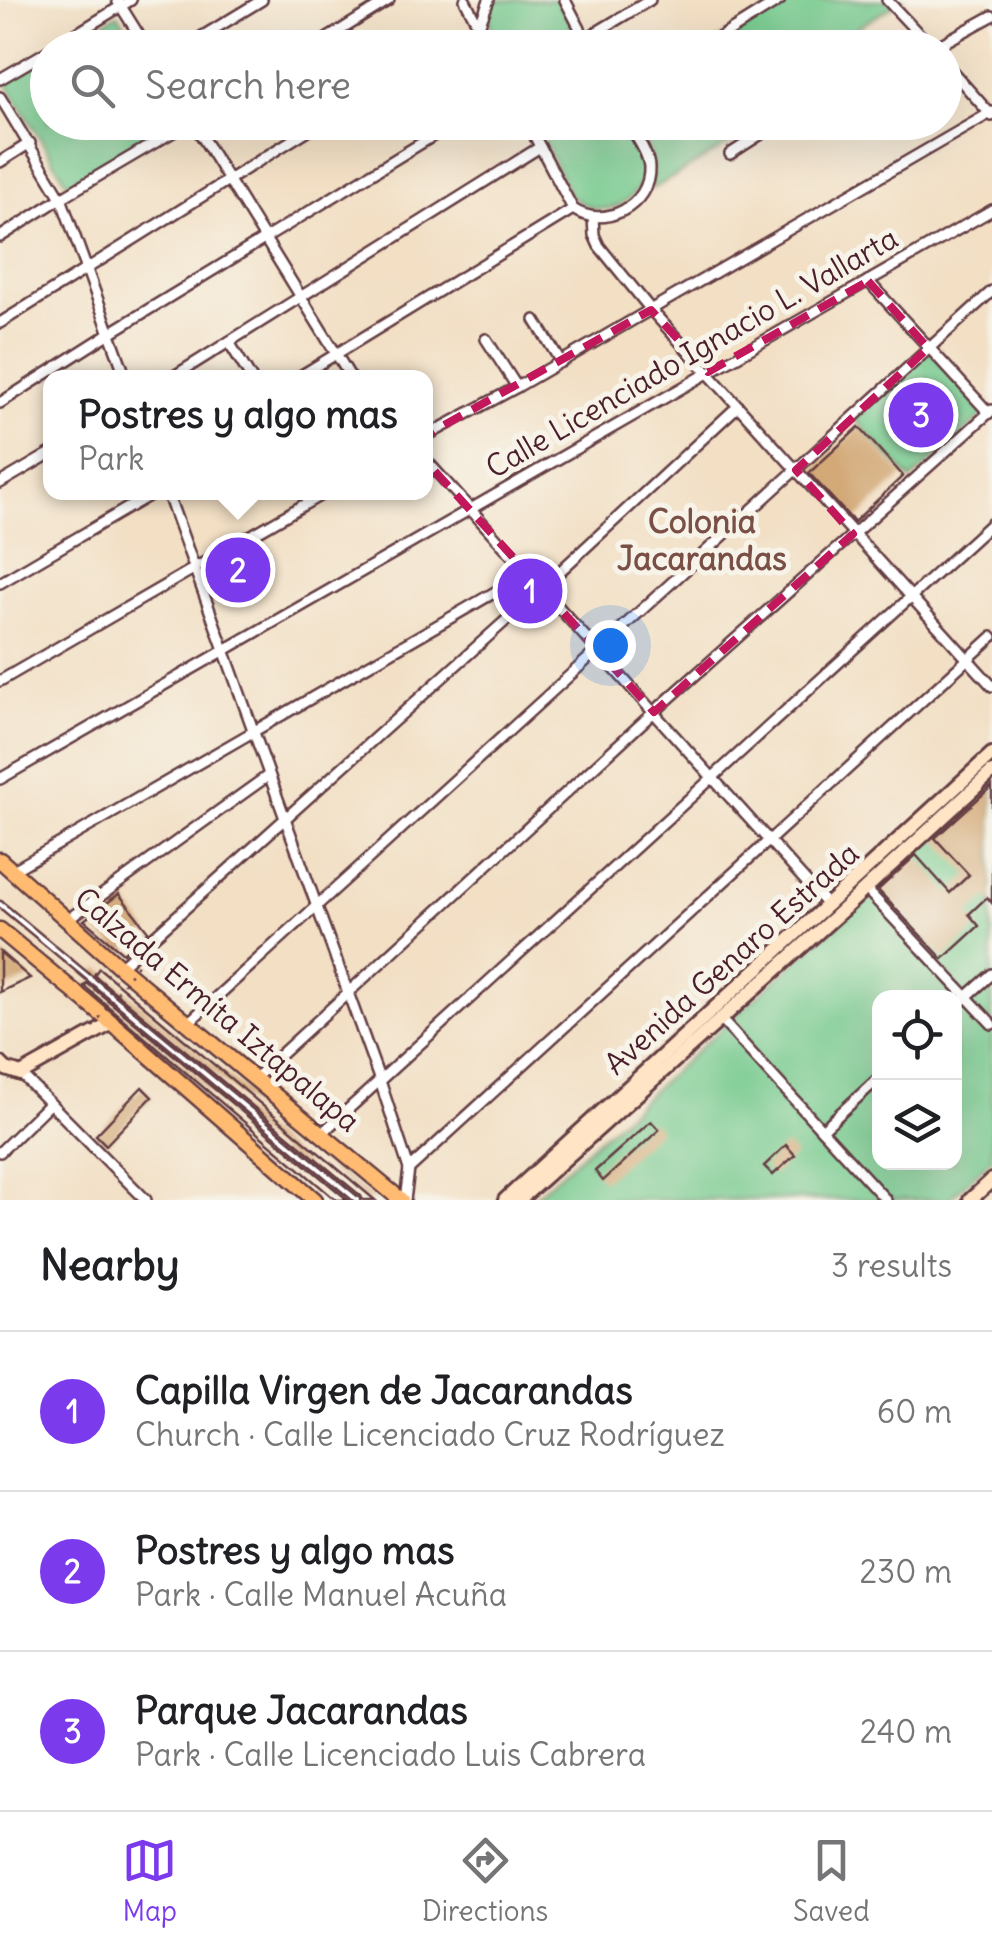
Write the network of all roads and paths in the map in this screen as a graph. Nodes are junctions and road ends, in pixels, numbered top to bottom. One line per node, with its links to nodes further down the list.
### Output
1 (262, 0): 14 (street)
2 (388, 0): 15 (street)
3 (465, 0): 11 (street)
4 (489, 0): 11 (street)
5 (565, 0): 18 (street)
6 (650, 0): 19 (street)
7 (780, 0): 20 (street)
8 (123, 2): 12 (street); 13 (street)
9 (890, 3): 21 (street)
10 (992, 16): 22 (street)
11 (479, 26): 16 (street); 17 (street)
12 (80, 30)
13 (138, 30)
14 (213, 30)
15 (340, 30)
16 (473, 30)
17 (481, 30)
18 (580, 30)
19 (606, 30)
20 (731, 30)
21 (915, 30)
22 (962, 32)
23 (30, 61): 24 (street)
24 (0, 79)
25 (962, 82): 27 (street)
26 (0, 97): 37 (street)
27 (991, 114): 28 (street)
28 (962, 131)
29 (160, 140): 42 (street)
30 (203, 140): 41 (street)
31 (292, 140): 41 (street)
32 (426, 140): 47 (street)
33 (536, 140): 38 (street)
34 (637, 140): 45 (street)
35 (752, 140): 39 (street)
36 (946, 140): 52 (street)
37 (30, 143): 40 (street); 42 (street)
38 (540, 147): 43 (street); 51 (street)
39 (730, 154)
40 (0, 162)
41 (228, 179): 47 (street); 48 (street)
42 (61, 198): 46 (street); 48 (street)
43 (573, 209): 45 (street); 59 (street)
44 (992, 210): 49 (street, Calle Licenciado Ignacio L. Vallarta)
45 (593, 218): 52 (street)
46 (0, 238)
47 (265, 238): 51 (street); 55 (street)
48 (87, 268): 54 (street); 55 (street)
49 (868, 281): 58 (street); 67 (street, Calle Licenciado Ignacio L. Vallarta)
50 (992, 291): 58 (street)
51 (300, 295): 57 (street); 59 (street)
52 (652, 310): 60 (street); 67 (street)
53 (535, 320): 60 (street)
54 (0, 322)
55 (110, 333): 61 (street); 62 (street)
56 (486, 339): 69 (street)
57 (229, 342): 63 (street); 64 (street)
58 (928, 348): 72 (street); 76 (street)
59 (336, 354): 65 (street); 66 (street)
60 (561, 362): 69 (street)
61 (52, 370)
62 (123, 370)
63 (184, 370)
64 (247, 370)
65 (310, 370)
66 (347, 370)
67 (708, 372): 71 (street); 81 (street, Calle Licenciado Ignacio L. Vallarta)
68 (43, 376): 70 (street)
69 (517, 387): 73 (street)
70 (0, 403)
71 (738, 406): 76 (street); 87 (street)
72 (990, 411): 83 (street)
73 (433, 432)
74 (43, 456): 77 (street)
75 (433, 468): 81 (street)
76 (796, 470): 83 (street); 90 (street)
77 (0, 483)
78 (141, 500): 86 (street)
79 (170, 500): 84 (street)
80 (312, 500): 84 (street)
81 (470, 509): 85 (street); 91 (street, Calle Licenciado Ignacio L. Vallarta)
82 (992, 523): 88 (street)
83 (853, 534): 88 (street); 95 (street)
84 (194, 569): 91 (street); 93 (street)
85 (528, 573): 87 (street); 96 (street)
86 (0, 583)
87 (542, 588): 90 (street); 102 (street)
88 (911, 597): 92 (street); 100 (street)
89 (992, 637): 92 (street)
90 (598, 650): 95 (street); 107 (street)
91 (224, 651): 96 (street); 101 (street, Calle Licenciado Ignacio L. Vallarta)
92 (968, 659): 94 (street); 103 (street)
93 (0, 681)
94 (992, 686)
95 (654, 712): 100 (street); 114 (street)
96 (253, 732): 99 (street); 104 (street)
97 (992, 754): 108 (street, Avenida Genaro Estrada)
98 (992, 772): 105 (street, Avenida Genaro Estrada)
99 (268, 776): 102 (street); 109 (street)
100 (712, 776): 103 (street); 126 (street)
101 (0, 779)
102 (285, 820): 107 (street); 112 (street)
103 (769, 839): 108 (street); 131 (street)
104 (6, 866): 109 (main road, Calzada Ermita Iztapalapa)
105 (866, 888): 108 (street, Avenida Genaro Estrada); 115 (street)
106 (0, 904): 135 (lane)
107 (315, 906): 114 (street); 117 (street)
108 (832, 910): 137 (street, Avenida Genaro Estrada); 138 (street, Avenida Genaro Estrada)
109 (67, 920): 112 (main road, Calzada Ermita Iztapalapa)
110 (0, 930): 118 (main road)
111 (138, 963): 121 (path, bridge)
112 (120, 967): 117 (main road, Calzada Ermita Iztapalapa)
113 (992, 974): 115 (street)
114 (346, 992): 124 (street); 126 (street)
115 (967, 997): 116 (street); 119 (street)
116 (962, 1001)
117 (189, 1022): 124 (main road, Calzada Ermita Iztapalapa)
118 (112, 1023): 123 (street); 134 (main road)
119 (992, 1024)
120 (726, 1025): 128 (street)
121 (93, 1028)
122 (0, 1063): 123 (street)
123 (21, 1074): 127 (street)
124 (254, 1078): 129 (main road, Calzada Ermita Iztapalapa)
125 (878, 1080): 128 (street)
126 (380, 1081): 129 (street); 131 (street)
127 (50, 1103): 130 (street); 133 (street)
128 (822, 1130): 139 (street)
129 (321, 1134): 136 (main road, Calzada Ermita Iztapalapa)
130 (0, 1152)
131 (409, 1169): 136 (street)
132 (992, 1180): 140 (street)
133 (146, 1200)
134 (314, 1200)
135 (357, 1200)
136 (403, 1200)
137 (505, 1200)
138 (519, 1200)
139 (886, 1200)
140 (970, 1200)

